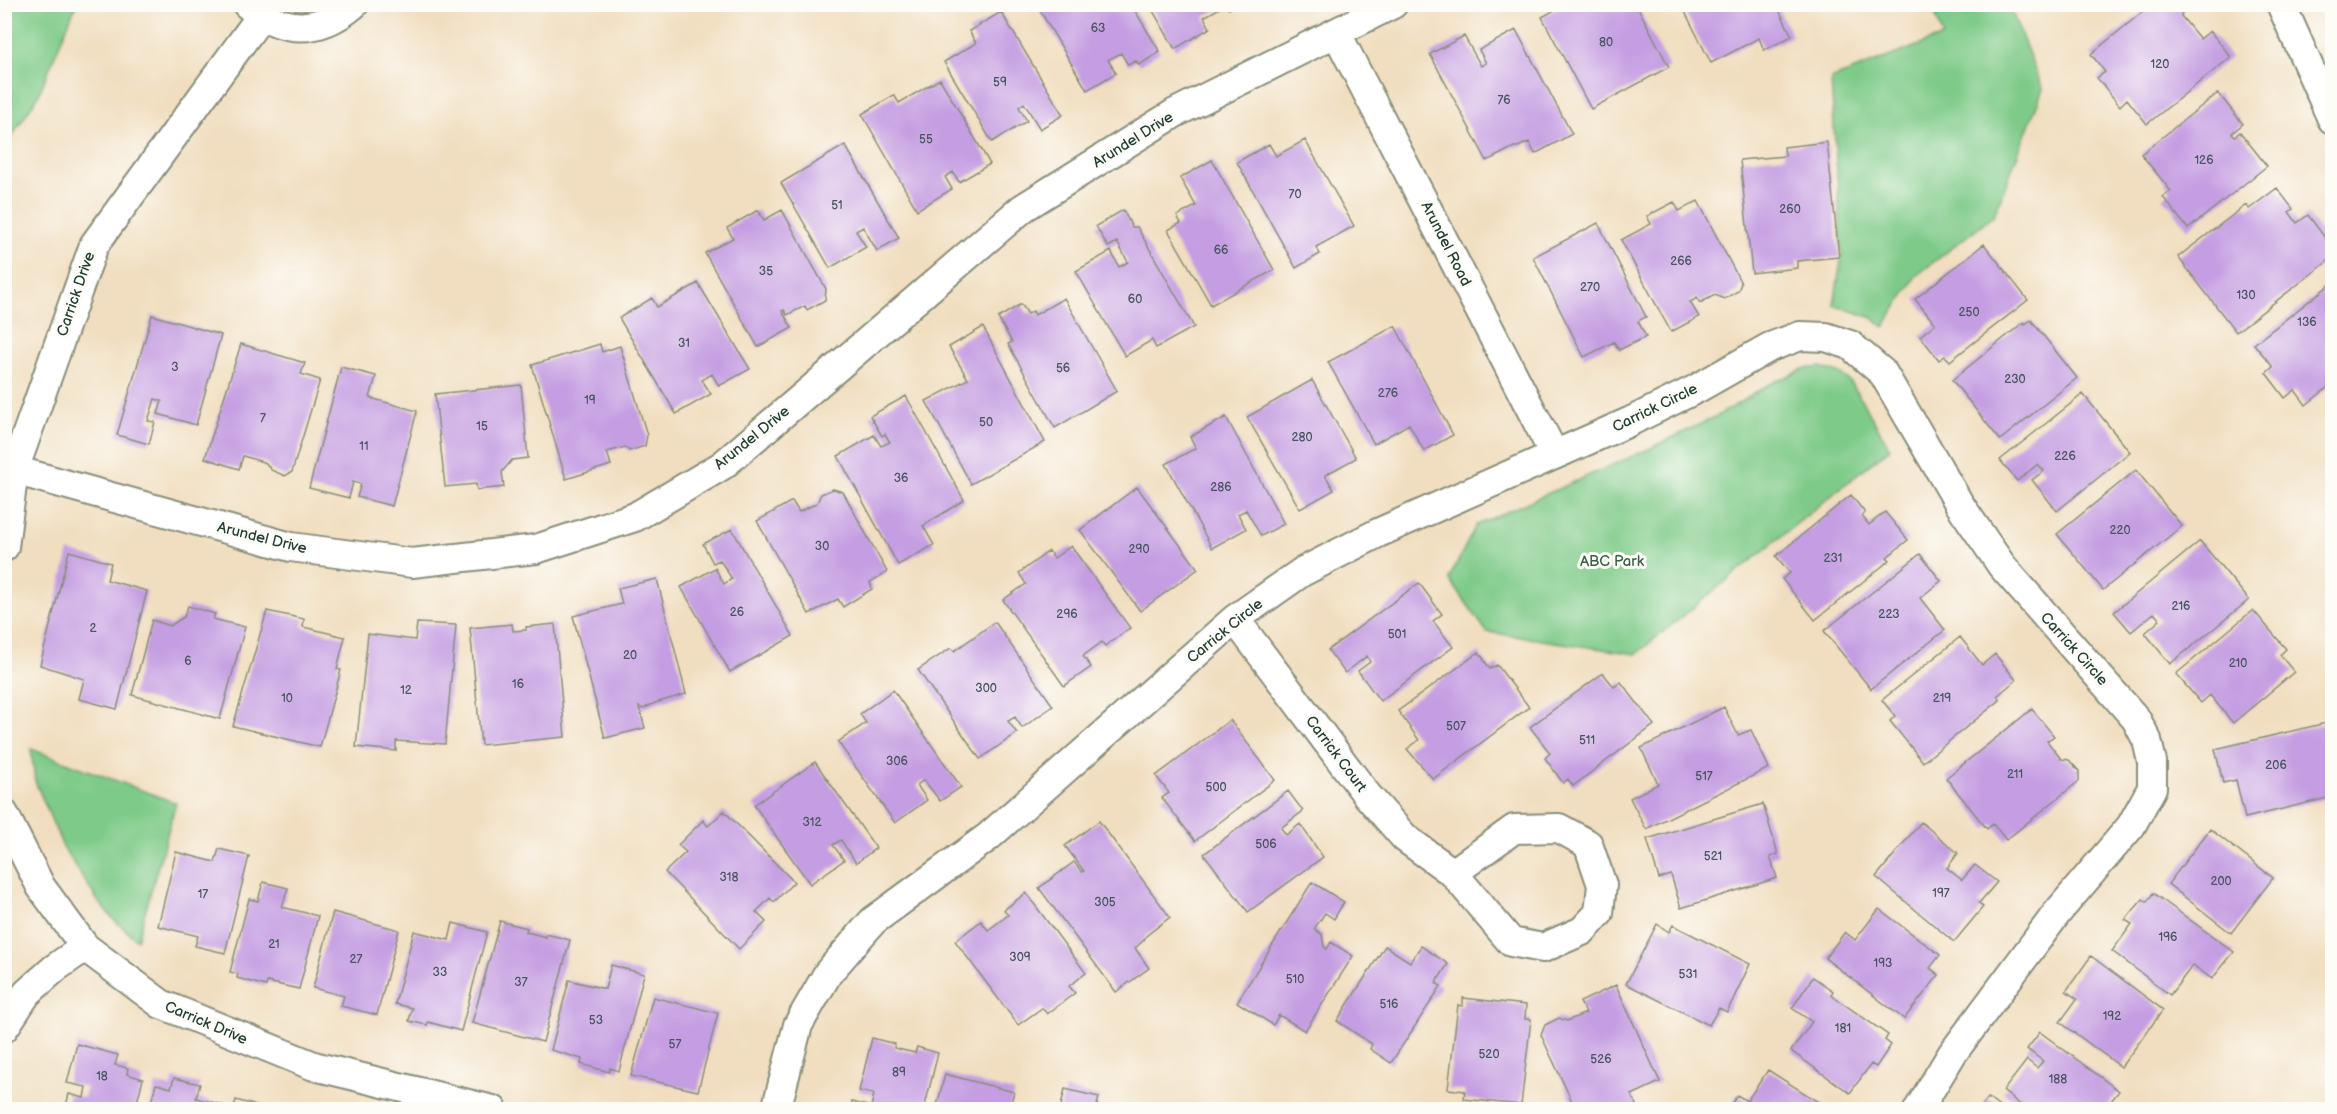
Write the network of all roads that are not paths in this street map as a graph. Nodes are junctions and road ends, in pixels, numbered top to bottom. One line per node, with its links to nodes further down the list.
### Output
1 (354, 4): 4 (street)
2 (1393, 4): 5 (street, Arundel Drive)
3 (2281, 4): 6 (street)
4 (254, 10): 8 (street, Carrick Drive)
5 (1337, 34): 7 (street, Arundel Road); 8 (street, Arundel Drive)
6 (2332, 119)
7 (1554, 454): 10 (street, Carrick Circle); 17 (street, Carrick Circle)
8 (14, 470): 9 (street, Carrick Drive)
9 (4, 547)
10 (1235, 619): 12 (street, Carrick Court); 16 (street, Carrick Circle)
11 (4, 814): 13 (street, Carrick Drive)
12 (1453, 873): 12 (street, Carrick Court)
13 (85, 947): 14 (street); 15 (street, Carrick Drive)
14 (4, 1028)
15 (493, 1110)
16 (776, 1110)
17 (1918, 1110)

